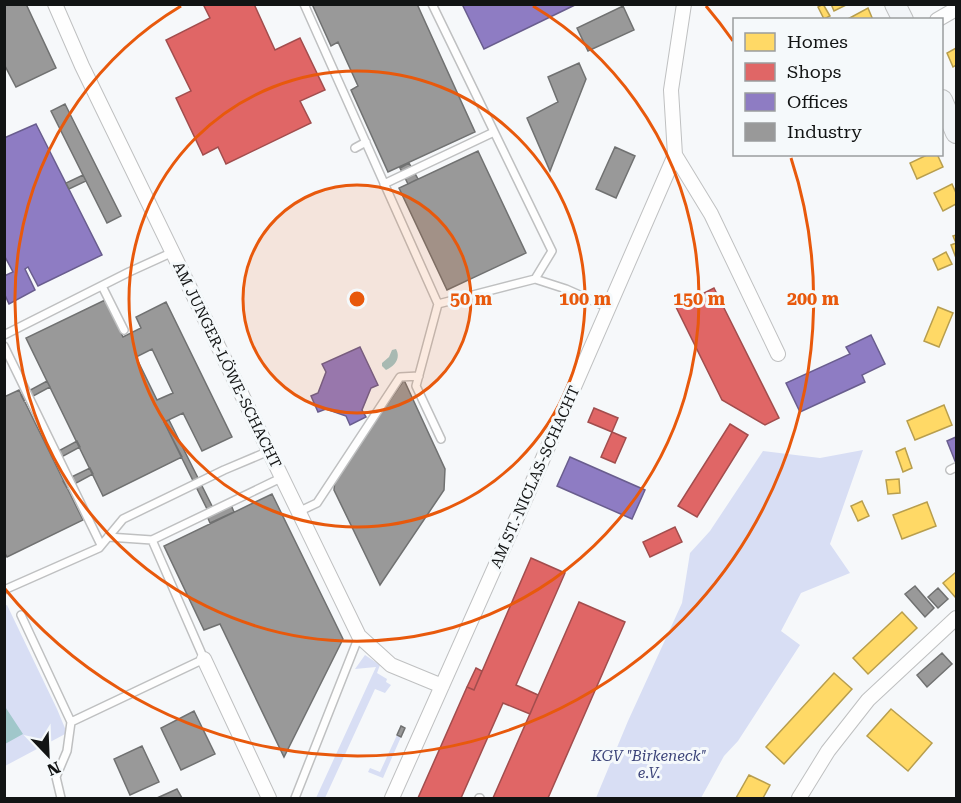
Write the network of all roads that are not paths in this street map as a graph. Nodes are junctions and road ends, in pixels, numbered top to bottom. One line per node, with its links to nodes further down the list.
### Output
1 (55, 4): 16 (street, AM JUNGER-LÖWE-SCHACHT)
2 (304, 4): 12 (lane)
3 (432, 4): 10 (lane)
4 (684, 4): 14 (street, AM ST.-NICLAS-SCHACHT)
5 (895, 4): 7 (street)
6 (957, 9): 8 (street)
7 (902, 18)
8 (941, 18)
9 (943, 102): 11 (street)
10 (495, 132): 15 (lane); 17 (lane)
11 (957, 133)
12 (366, 142): 13 (lane); 15 (lane)
13 (355, 148)
14 (675, 155): 20 (street, AM ST.-NICLAS-SCHACHT); 24 (street, AM ST.-NICLAS-SCHACHT)
15 (384, 184): 19 (lane)
16 (173, 252): 18 (lane); 27 (street, AM JUNGER-LÖWE-SCHACHT)
17 (535, 279): 19 (lane); 20 (lane)
18 (102, 286): 21 (lane); 22 (lane)
19 (438, 304): 25 (lane)
20 (609, 308): 38 (street, AM ST.-NICLAS-SCHACHT)
21 (124, 330)
22 (4, 335)
23 (4, 346): 32 (lane)
24 (778, 354)
25 (419, 376): 26 (lane); 29 (lane)
26 (441, 439)
27 (269, 451): 28 (street, AM JUNGER-LÖWE-SCHACHT); 30 (lane)
28 (281, 478): 29 (street, AM JUNGER-LÖWE-SCHACHT); 31 (lane)
29 (298, 512): 36 (street, AM JUNGER-LÖWE-SCHACHT)
30 (108, 537): 31 (lane); 32 (lane)
31 (152, 540): 37 (lane)
32 (101, 545): 33 (lane)
33 (4, 590)
34 (21, 615): 39 (lane)
35 (957, 618): 44 (street)
36 (359, 636): 38 (street, AM JUNGER-LÖWE-SCHACHT); 42 (lane)
37 (204, 659): 39 (lane); 41 (street)
38 (442, 686): 43 (street, AM ST.-NICLAS-SCHACHT)
39 (71, 722): 40 (lane)
40 (61, 798)
41 (269, 798)
42 (295, 798)
43 (392, 798)
44 (799, 798)

